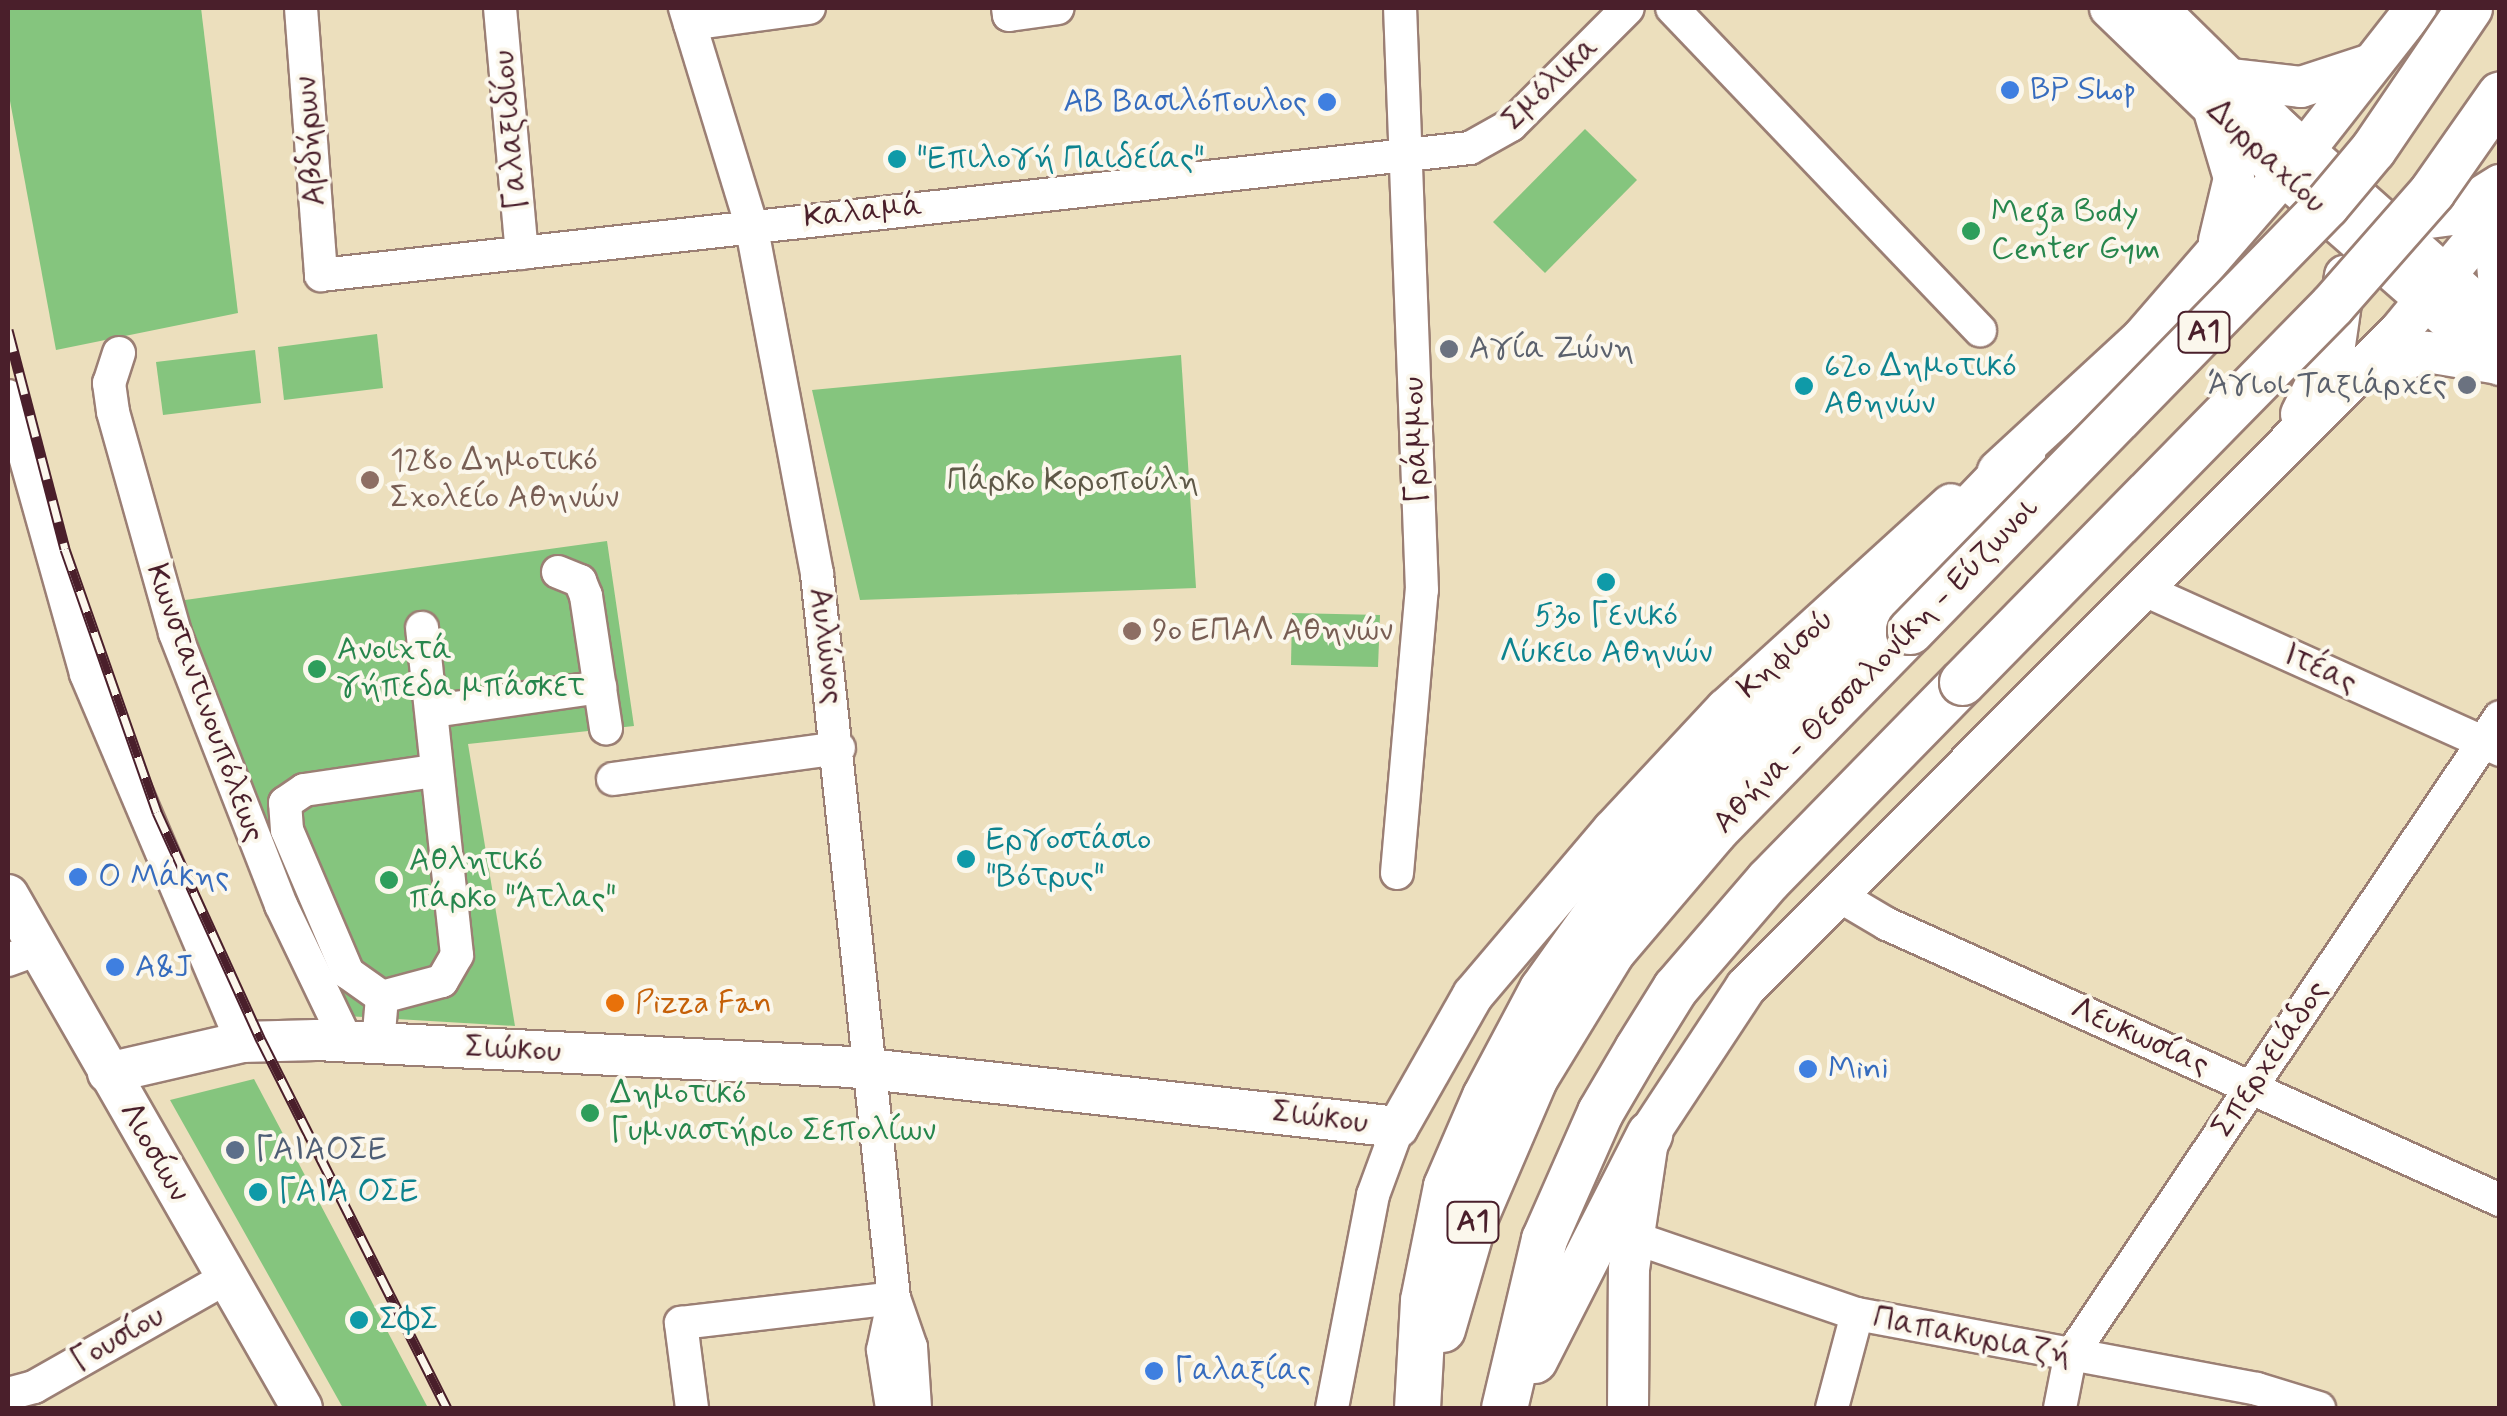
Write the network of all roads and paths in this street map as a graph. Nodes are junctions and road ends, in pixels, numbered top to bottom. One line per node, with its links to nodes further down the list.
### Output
1 (301, 8): 25 (street, Αβδήρων)
2 (500, 8): 24 (street, Γαλαξιδίου)
3 (809, 8): 13 (street)
4 (1008, 8): 5 (street)
5 (1058, 8)
6 (1400, 8): 17 (street, Γράμμου)
7 (1628, 8): 17 (street, Σμόλικα)
8 (1672, 8): 30 (street)
9 (2110, 8): 15 (main road, Δυρραχίου)
10 (2157, 8): 15 (main road, Δυρραχίου)
11 (2469, 8): 71 (highway, Αθήνα - Θεσσαλονίκη - Εύζωνοι / Α1, bridge)
12 (2415, 10): 14 (main road, Κηφισού); 21 (main road)
13 (688, 16): 20 (street, Αυλώνος)
14 (2371, 64): 15 (main road); 18 (main road, Κηφισού)
15 (2220, 92): 18 (main road, Δυρραχίου); 23 (main road)
16 (2500, 94): 72 (highway, Α1, bridge)
17 (1406, 153): 20 (street, Καλαμά); 47 (street, Γράμμου)
18 (2293, 163): 21 (main road); 22 (main road); 23 (main road, Κηφισού)
19 (2497, 204): 21 (main road); 26 (main road); 27 (main road)
20 (751, 224): 24 (street, Καλαμά); 44 (street, Αυλώνος)
21 (2390, 224): 22 (main road); 26 (main road)
22 (2342, 229): 26 (main road, Δυρραχίου); 28 (main road); 35 (main road)
23 (2218, 247): 28 (main road, Κηφισού)
24 (522, 253): 25 (street, Καλαμά)
25 (322, 276)
26 (2436, 292): 29 (main road); 32 (main road); 33 (main road)
27 (2500, 298)
28 (2164, 312): 36 (main road, Κηφισού)
29 (2500, 324)
30 (1980, 330)
31 (119, 353): 53 (street, Κωνσταντινουπόλεως)
32 (2499, 364): 33 (main road)
33 (2357, 376): 35 (main road)
34 (8, 396): 52 (street)
35 (2286, 444): 38 (main road)
36 (2022, 454): 57 (main road, Κηφισού); 71 (highway)
37 (558, 572): 40 (street)
38 (2140, 588): 43 (street, Ιτέας); 48 (main road)
39 (422, 628): 41 (street)
40 (600, 687): 41 (street); 42 (street)
41 (434, 711): 45 (street)
42 (606, 728)
43 (2494, 737): 56 (street, Σπερχειάδος)
44 (839, 748): 46 (street); 54 (street, Αυλώνος)
45 (434, 771): 51 (street); 51 (street)
46 (613, 779)
47 (1397, 872)
48 (1838, 894): 56 (street, Λευκωσίας); 58 (main road)
49 (8, 895): 50 (main road, Λιοσίων)
50 (22, 955): 55 (main road, Λιοσίων)
51 (382, 998): 53 (street)
52 (242, 1042): 53 (main road, Σιώκου); 55 (main road, Σιώκου)
53 (363, 1043): 54 (main road, Σιώκου)
54 (874, 1069): 57 (main road, Σιώκου); 62 (street, Αυλώνος)
55 (108, 1073): 61 (main road, Λιοσίων)
56 (2251, 1087): 59 (street, Λευκωσίας); 64 (street, Σπερχειάδος)
57 (1398, 1127): 70 (street, Κηφισού)
58 (1649, 1134): 60 (main road); 73 (highway)
59 (2500, 1200)
60 (1632, 1238): 63 (street, Παπακυριαζή); 74 (main road)
61 (226, 1278): 65 (street, Γουσίου); 66 (main road, Λιοσίων)
62 (894, 1298): 67 (street); 68 (street, Αυλώνος); 69 (street, Αυλώνος)
63 (1857, 1314): 64 (street, Παπακυριαζή); 75 (street)
64 (2070, 1358): 76 (street, Σπερχειάδος); 77 (street, Παπακυριαζή)
65 (8, 1394)
66 (302, 1408)
67 (692, 1408)
68 (892, 1408)
69 (914, 1408)
70 (1332, 1408)
71 (1419, 1408)
72 (1504, 1408)
73 (1516, 1408)
74 (1628, 1408)
75 (1832, 1408)
76 (2060, 1408)
77 (2318, 1408)

